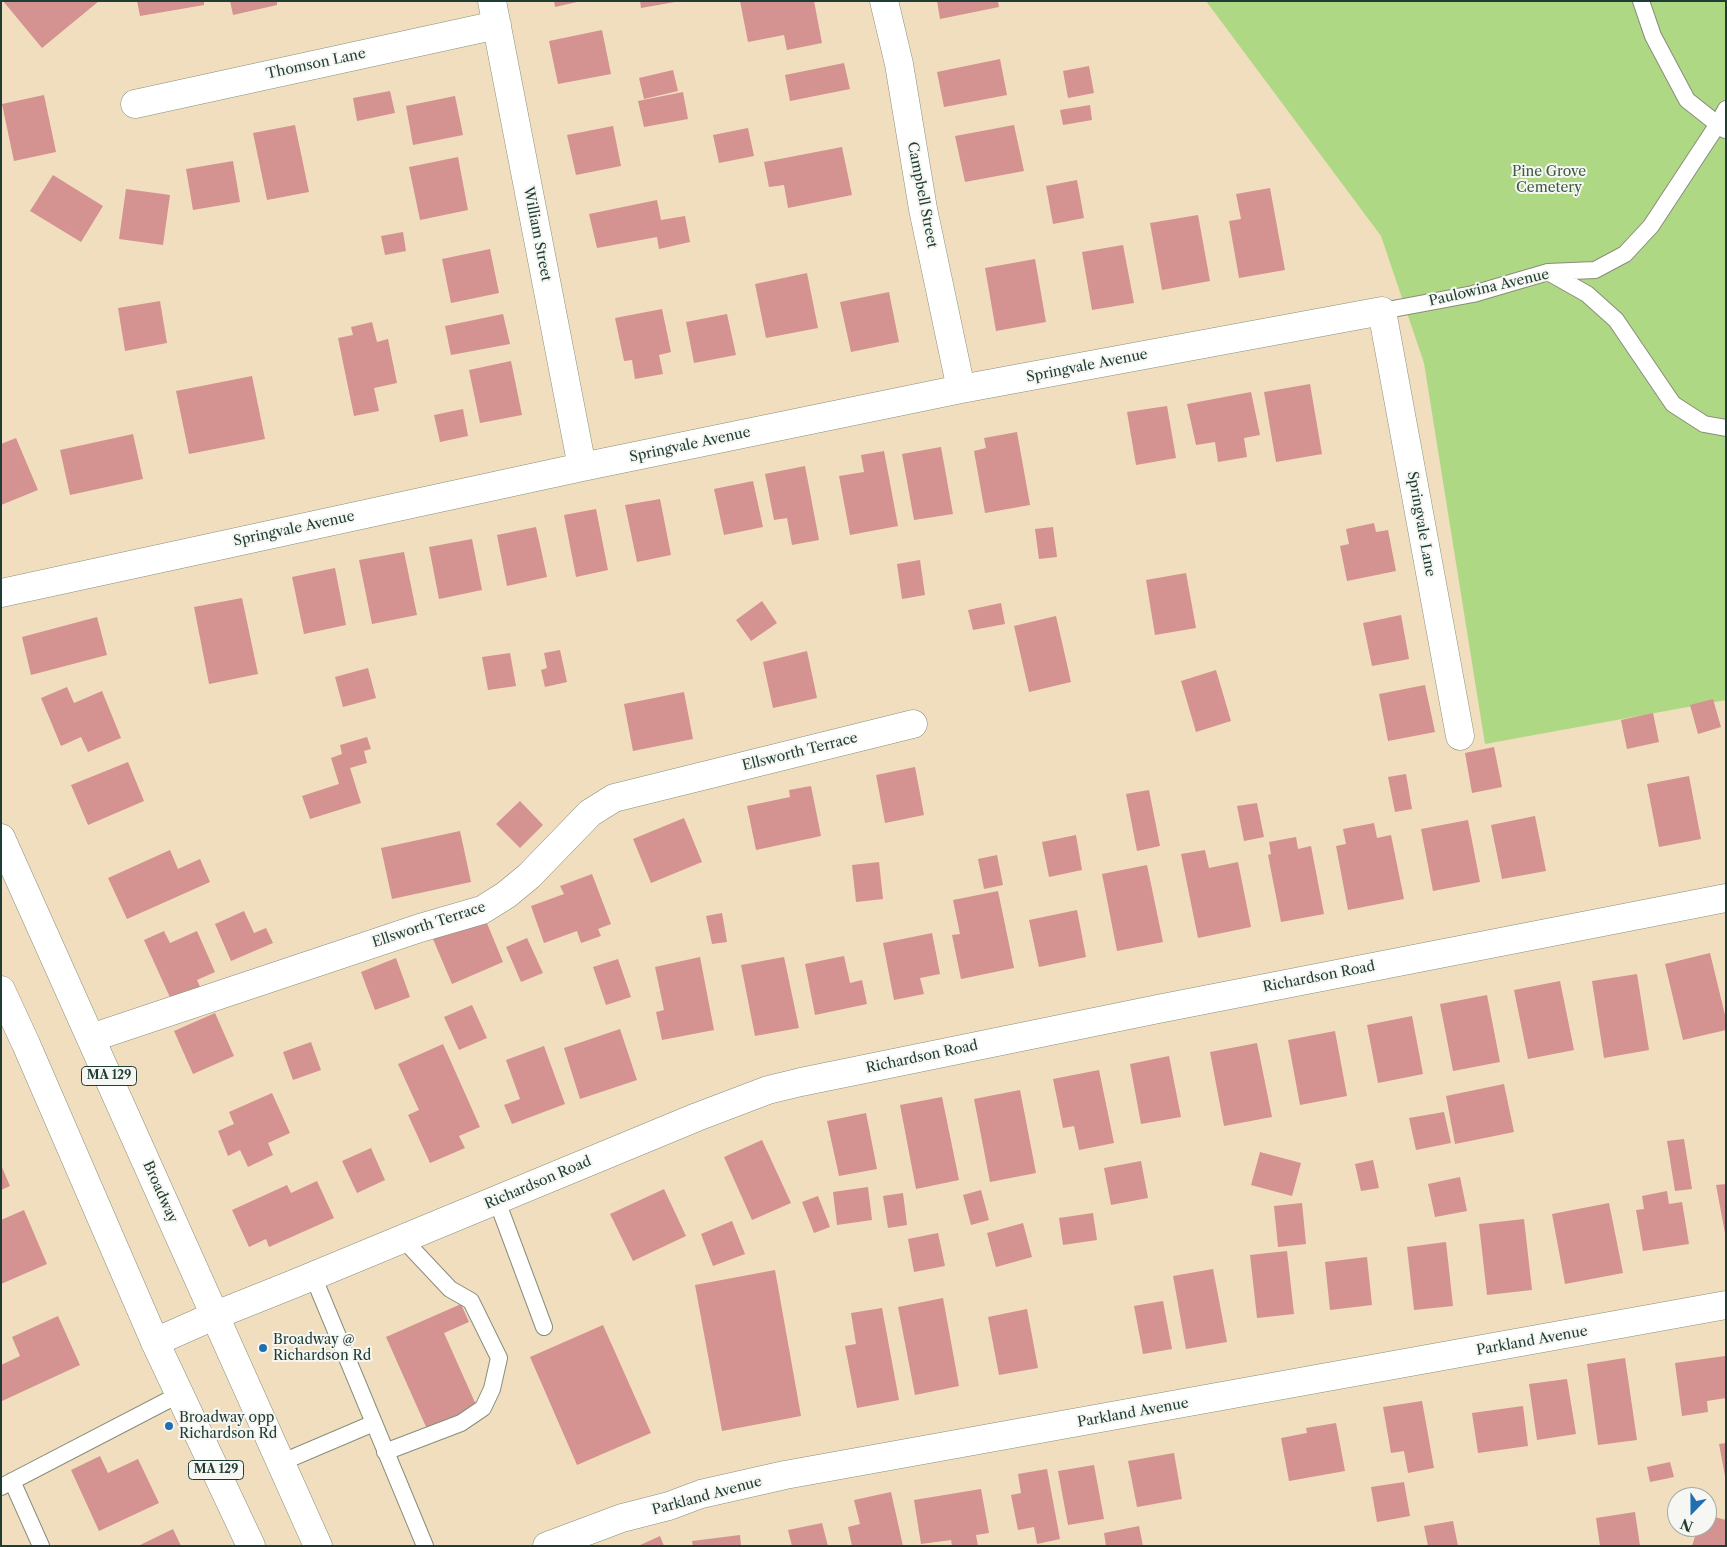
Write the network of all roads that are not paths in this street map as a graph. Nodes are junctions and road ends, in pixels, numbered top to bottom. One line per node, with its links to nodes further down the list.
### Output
1 (884, 1): 9 (street, Campbell Street)
2 (1641, 1): 6 (lane)
3 (494, 13): 4 (street, Thomson Lane); 11 (street, William Street)
4 (135, 104)
5 (1726, 109): 6 (lane, Paulowina Avenue)
6 (1722, 127): 7 (lane, Paulowina Avenue)
7 (1548, 272): 8 (lane, Paulowina Avenue); 10 (lane)
8 (1382, 311): 9 (street, Springvale Avenue); 14 (street, Springvale Lane)
9 (961, 389): 11 (street, Springvale Avenue)
10 (1726, 428)
11 (582, 467): 12 (street, Springvale Avenue)
12 (1, 593)
13 (913, 724): 18 (street, Ellsworth Terrace)
14 (1460, 736)
15 (1, 838): 18 (street, Broadway / MA 129)
16 (1726, 898): 19 (street, Richardson Road)
17 (1, 990): 25 (street, MA 129)
18 (91, 1038): 23 (street, Broadway / MA 129)
19 (497, 1201): 20 (street, Richardson Road); 24 (lane)
20 (403, 1239): 21 (street, Richardson Road); 28 (lane)
21 (313, 1276): 23 (street, Richardson Road); 27 (lane)
22 (1726, 1305): 35 (street, Parkland Avenue)
23 (216, 1315): 25 (street, Richardson Road); 29 (street, Broadway / MA 129)
24 (544, 1327)
25 (155, 1342): 26 (street, MA 129)
26 (180, 1394): 30 (lane); 32 (street, MA 129)
27 (374, 1423): 28 (lane); 29 (lane)
28 (386, 1452): 34 (lane)
29 (280, 1463): 33 (street, Broadway / MA 129)
30 (7, 1484): 31 (lane)
31 (41, 1546)
32 (251, 1546)
33 (318, 1546)
34 (425, 1546)
35 (547, 1546)

